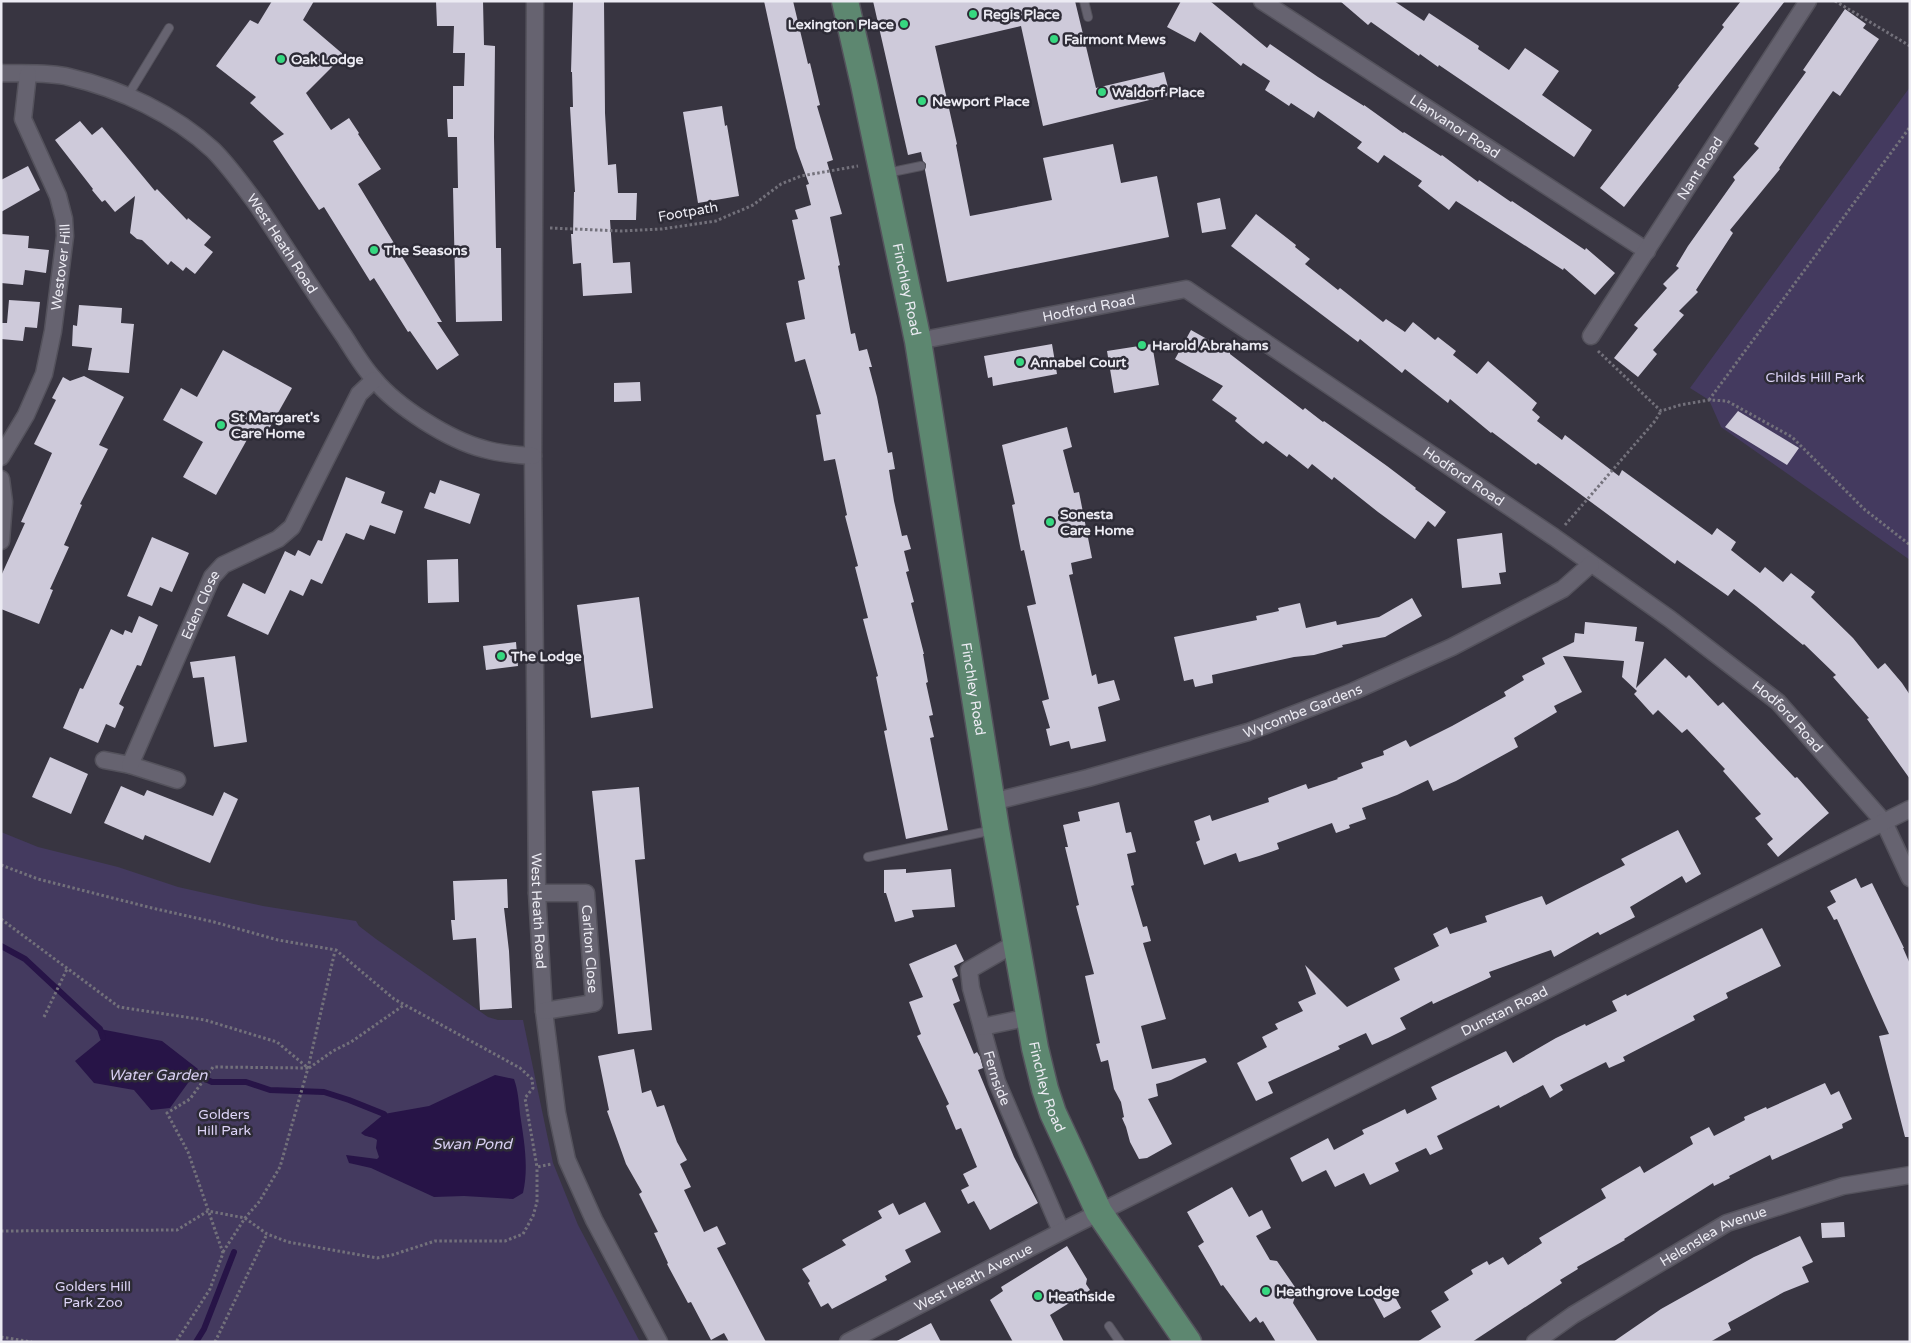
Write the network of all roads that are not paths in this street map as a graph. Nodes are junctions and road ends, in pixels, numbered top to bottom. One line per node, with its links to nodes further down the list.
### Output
1 (535, 1): 17 (street, West Heath Road)
2 (845, 1): 12 (main road, Finchley Road)
3 (1084, 1): 6 (lane)
4 (1262, 1): 13 (street, Llanvanor Road)
5 (1808, 1): 13 (street, Nant Road)
6 (1088, 17)
7 (169, 28): 10 (lane)
8 (1, 73): 9 (street, West Heath Road)
9 (28, 74): 10 (street, West Heath Road); 18 (street, Westover Hill)
10 (127, 97): 16 (street, West Heath Road)
11 (921, 166): 12 (lane)
12 (873, 170): 15 (main road, Finchley Road)
13 (1647, 251): 14 (street, Nant Road)
14 (1591, 336)
15 (918, 341): 21 (street, Hodford Road); 25 (main road, Finchley Road)
16 (374, 380): 17 (street, West Heath Road); 23 (street, Eden Close)
17 (533, 456): 31 (street, West Heath Road)
18 (1, 457)
19 (1, 479): 20 (street)
20 (1, 541)
21 (1591, 564): 25 (street, Wycombe Gardens); 27 (street, Hodford Road)
22 (104, 760): 23 (street)
23 (130, 764): 24 (street)
24 (177, 780)
25 (992, 802): 28 (main road, Finchley Road)
26 (1910, 809): 27 (street, Dunstan Road)
27 (1884, 822): 30 (street, Hodford Road); 37 (street, Dunstan Road)
28 (996, 829): 29 (lane); 32 (main road, Finchley Road)
29 (868, 857)
30 (1910, 878)
31 (537, 893): 33 (street, West Heath Road); 33 (street, Carlton Close)
32 (1016, 944): 34 (main road, Finchley Road); 35 (street, Fernside)
33 (544, 1011): 41 (street, West Heath Road)
34 (1030, 1017): 35 (street); 37 (main road, Finchley Road)
35 (982, 1027): 38 (street, Fernside)
36 (1910, 1175): 44 (street, Helenslea Avenue)
37 (1099, 1212): 38 (street, West Heath Avenue); 40 (main road, Finchley Road)
38 (1062, 1231): 42 (street, West Heath Avenue)
39 (1110, 1326): 43 (lane)
40 (1183, 1338)
41 (659, 1342)
42 (848, 1342)
43 (1120, 1342)
44 (1535, 1342)

